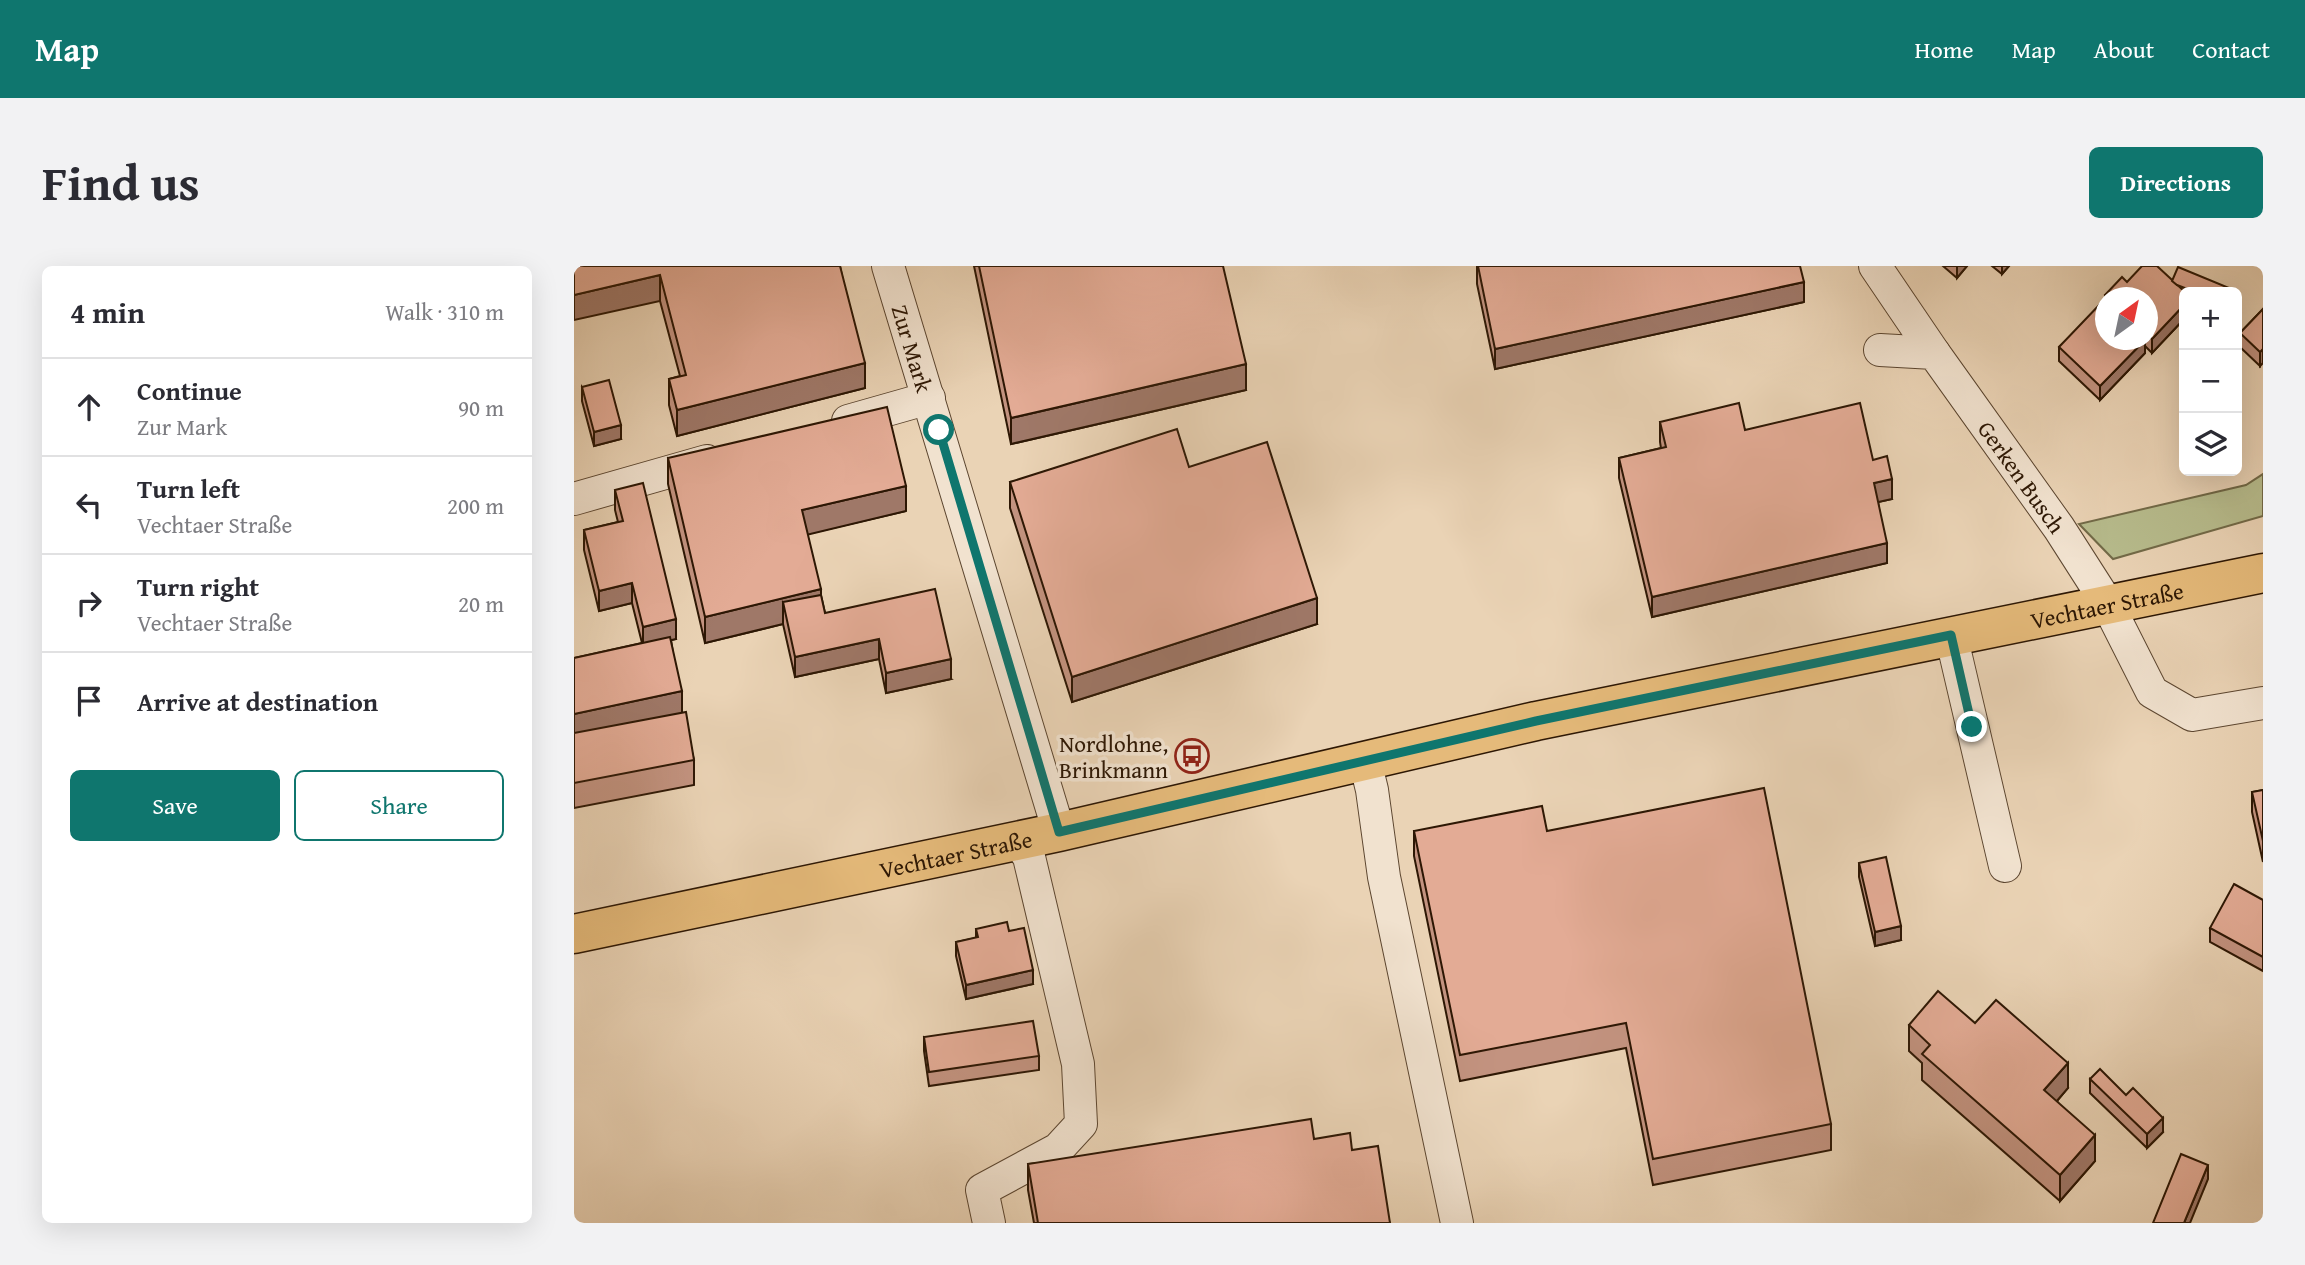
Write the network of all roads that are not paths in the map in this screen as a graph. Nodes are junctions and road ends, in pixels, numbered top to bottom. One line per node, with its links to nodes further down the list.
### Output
1 (888, 266): 5 (street, Zur Mark)
2 (1875, 266): 4 (street, Gerken Busch)
3 (1880, 350): 4 (street)
4 (1934, 353): 10 (street, Gerken Busch)
5 (929, 398): 6 (street); 14 (street, Zur Mark)
6 (824, 428)
7 (732, 454): 8 (street)
8 (574, 499)
9 (2263, 573): 10 (main road, Vechtaer Straße)
10 (2108, 603): 11 (main road, Vechtaer Straße); 12 (street, Gerken Busch)
11 (1951, 635): 13 (main road, Vechtaer Straße); 16 (street)
12 (2263, 703)
13 (1365, 761): 14 (main road, Vechtaer Straße); 19 (street)
14 (1059, 832): 15 (main road, Vechtaer Straße)
15 (1018, 841): 17 (main road, Vechtaer Straße); 18 (street)
16 (2005, 866)
17 (574, 934)
18 (989, 1223)
19 (1457, 1223)

